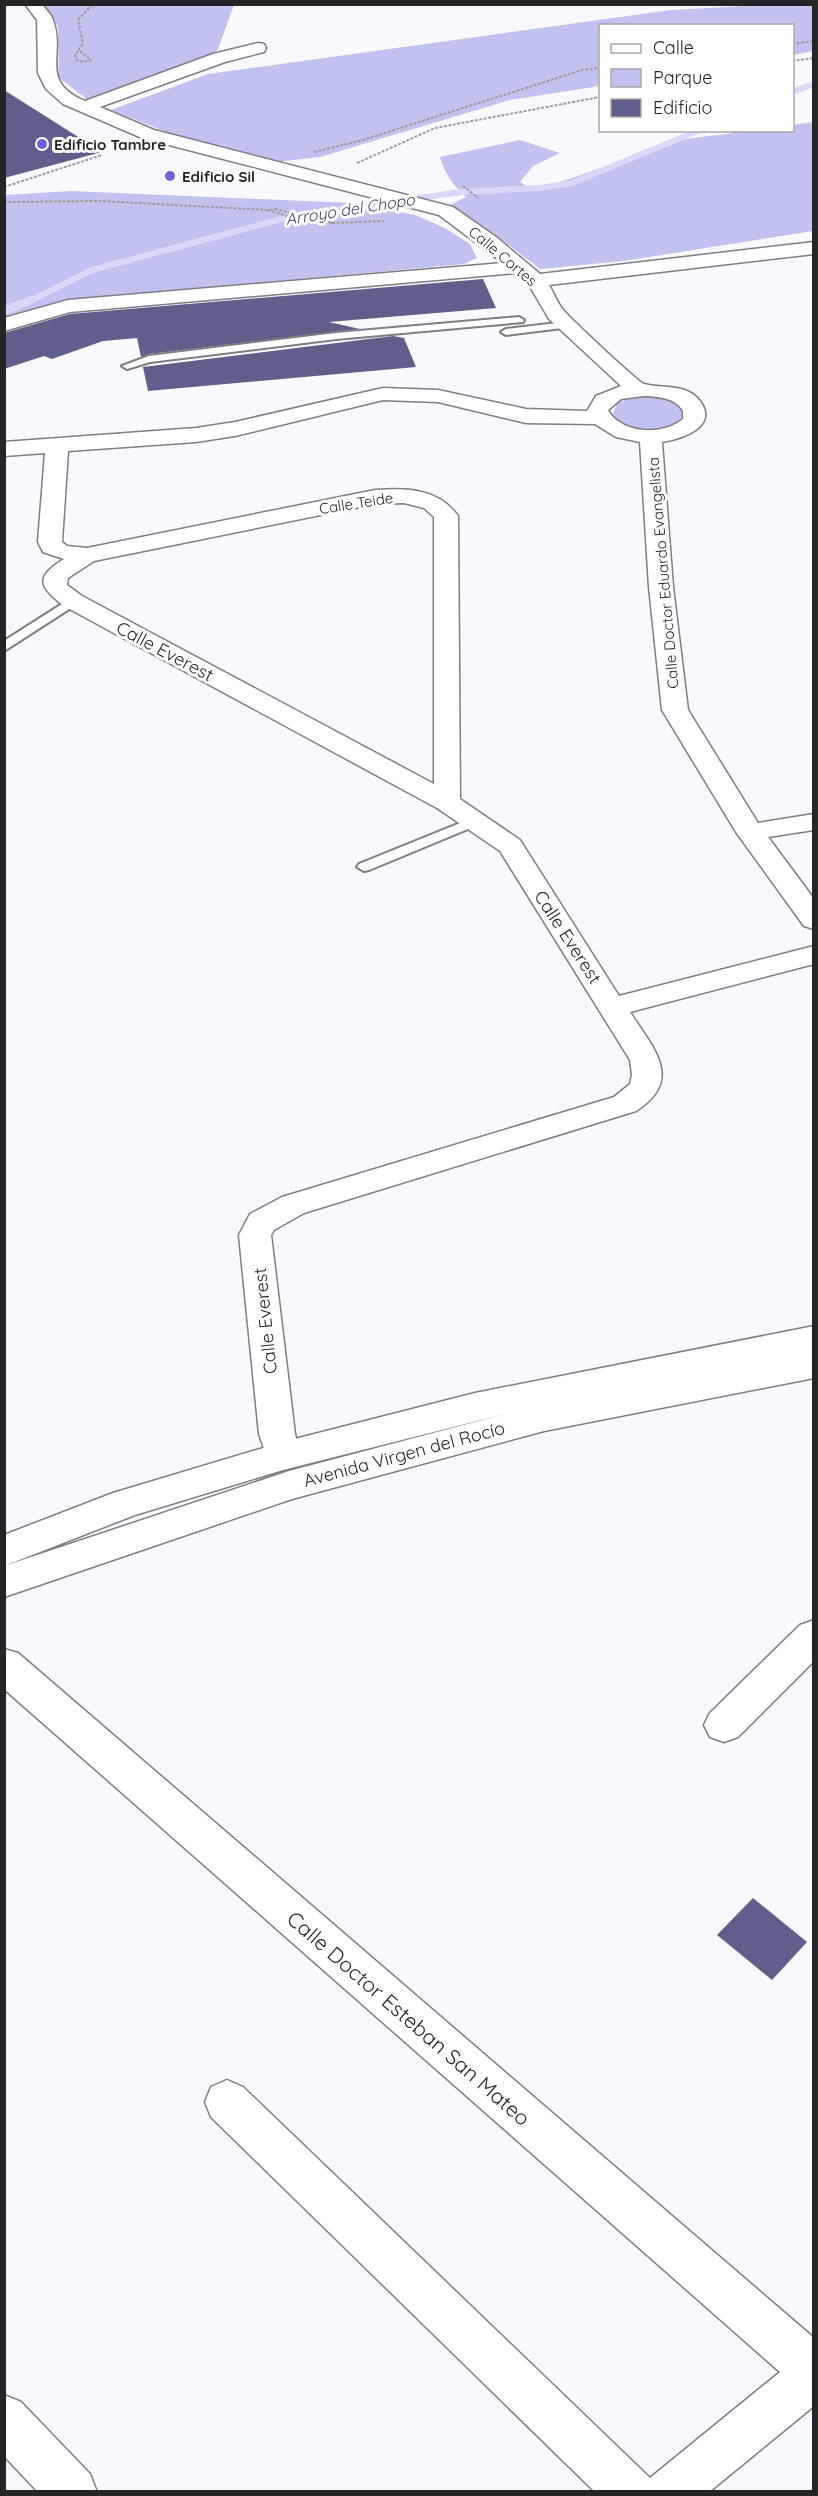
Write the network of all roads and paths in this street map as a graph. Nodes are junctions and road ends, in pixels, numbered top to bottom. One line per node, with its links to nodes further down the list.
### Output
1 (33, 4): 10 (street, Calle Cortes)
2 (93, 4): 5 (path)
3 (813, 41): 4 (path)
4 (794, 44)
5 (80, 51): 5 (path)
6 (813, 58): 7 (path)
7 (794, 61)
8 (599, 68): 11 (path)
9 (599, 97): 13 (path)
10 (89, 109): 10 (street); 13 (street, Calle Cortes)
11 (309, 153)
12 (102, 155): 15 (path)
13 (322, 178): 22 (street, Calle Cortes)
14 (463, 186): 16 (path)
15 (4, 187)
16 (478, 198)
17 (4, 202): 18 (path)
18 (268, 210): 20 (path); 20 (path)
19 (387, 220): 20 (path)
20 (332, 223)
21 (813, 248): 22 (street)
22 (528, 274): 25 (street); 26 (street, Calle Cortes)
23 (519, 320): 24 (lane)
24 (477, 324): 26 (lane); 27 (lane)
25 (4, 325)
26 (566, 325): 28 (street, Calle Cortes)
27 (127, 366)
28 (637, 390): 29 (street); 30 (street)
29 (599, 418): 30 (street); 31 (street)
30 (651, 436): 39 (street, Calle Doctor Eduardo Evangelista)
31 (57, 444): 32 (street); 33 (street)
32 (4, 448)
33 (87, 555): 34 (street, Calle Everest); 36 (street, Calle Teide)
34 (73, 601): 35 (lane); 36 (street, Calle Everest)
35 (4, 647)
36 (447, 802): 37 (street, Calle Everest)
37 (475, 821): 40 (lane); 43 (street, Calle Everest)
38 (813, 822): 39 (street)
39 (750, 832): 41 (street, Calle Doctor Eduardo Evangelista)
40 (364, 867)
41 (813, 920)
42 (813, 955): 43 (street)
43 (614, 1007): 46 (street, Calle Everest)
44 (813, 1339): 46 (street, Avenida Virgen del Rocío)
45 (813, 1365): 48 (street, Avenida Virgen del Rocío)
46 (283, 1456): 47 (street, Avenida Virgen del Rocío)
47 (4, 1551)
48 (4, 1582)
49 (813, 1636): 51 (street)
50 (4, 1665): 53 (street, Calle Doctor Esteban San Mateo)
51 (724, 1725)
52 (227, 2102): 56 (street)
53 (813, 2373): 57 (street)
54 (4, 2419): 55 (street)
55 (72, 2492)
56 (631, 2492)
57 (669, 2492)

